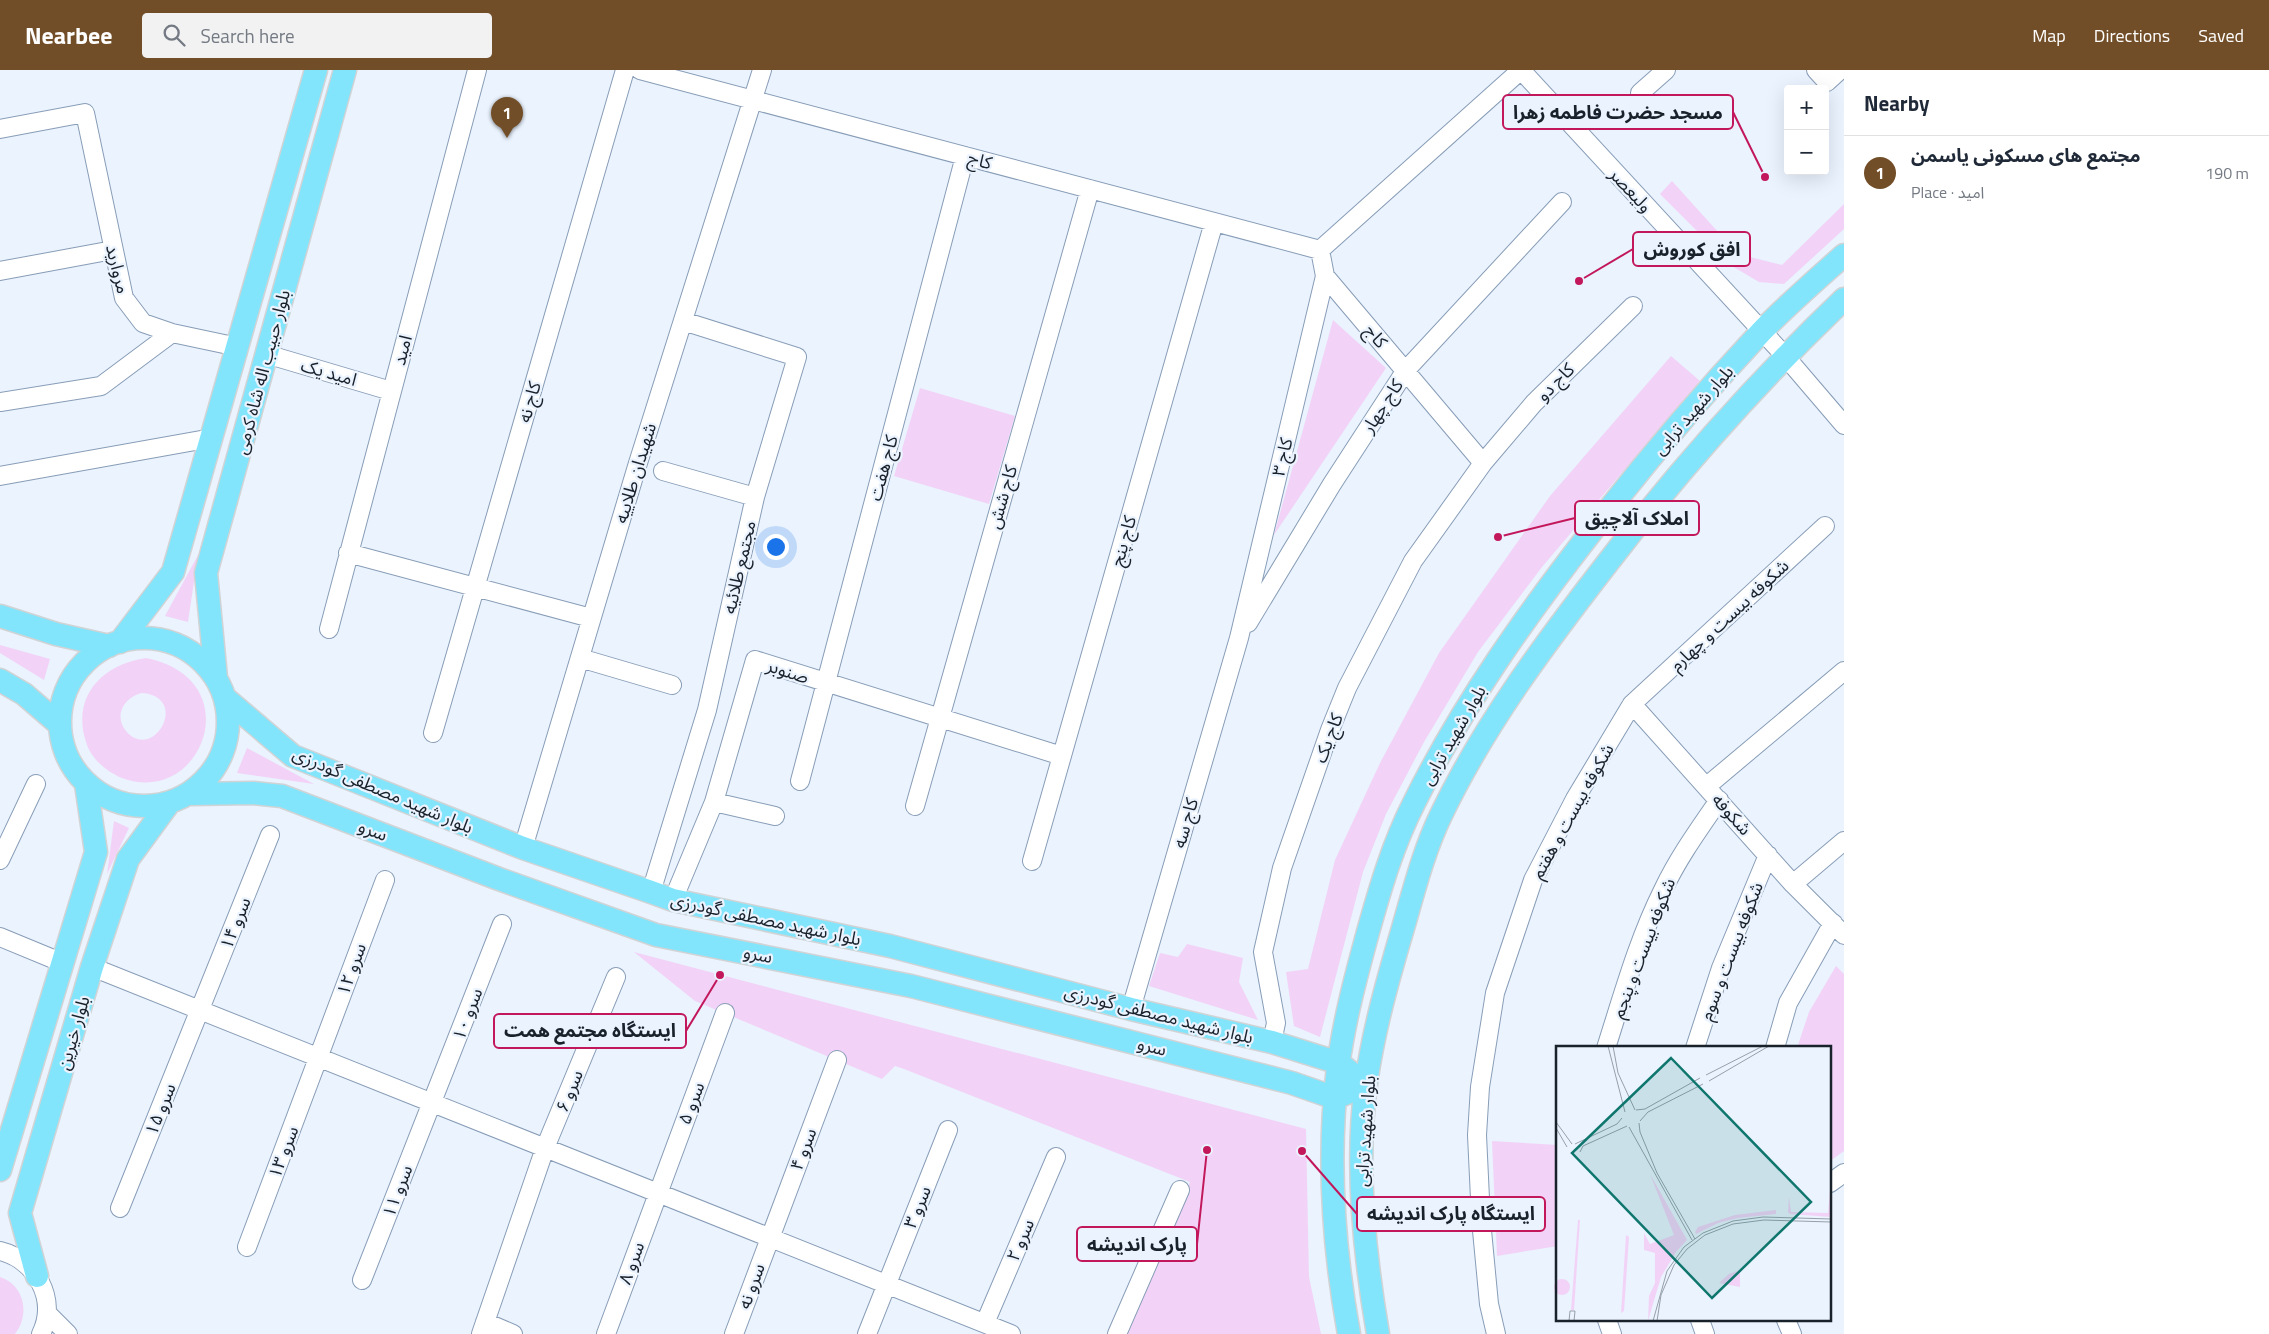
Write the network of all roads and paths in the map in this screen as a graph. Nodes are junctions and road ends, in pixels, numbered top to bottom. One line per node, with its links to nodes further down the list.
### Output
1 (316, 70): 28 (main road, بلوار حبیب اله شاه کرمی)
2 (345, 70): 29 (main road, بلوار حبیب اله شاه کرمی)
3 (477, 70): 32 (street, امید)
4 (625, 70): 42 (street, کاج نه)
5 (640, 70): 12 (street, کاج)
6 (762, 70): 12 (street, شهیدان طلاییه)
7 (1521, 70): 19 (street); 26 (street, ولیعصر)
8 (1666, 70): 11 (street)
9 (1816, 70): 10 (street)
10 (1840, 70)
11 (1640, 93)
12 (754, 100): 14 (street, کاج); 25 (street, شهیدان طلاییه)
13 (0, 129): 18 (street, مروارید)
14 (965, 156): 15 (street, کاج); 51 (street, کاج هفت)
15 (1090, 189): 17 (street, کاج); 55 (street, کاج شش)
16 (1562, 202): 31 (street, کاج چهار)
17 (1214, 222): 19 (street, کاج); 58 (street, کاج پنج)
18 (113, 250): 21 (street); 27 (street, مروارید)
19 (1320, 250): 22 (street, کاج)
20 (1844, 255): 26 (main road, بلوار شهید ترابی)
21 (0, 271)
22 (1325, 276): 31 (street, کاج); 46 (street, کاج ۳)
23 (1844, 299): 30 (main road, بلوار شهید ترابی)
24 (1633, 306): 36 (street, کاج دو)
25 (683, 321): 39 (street, مجتمع طلائیه); 44 (street, شهیدان طلاییه)
26 (1762, 331): 30 (street, ولیعصر); 94 (main road, بلوار شهید ترابی)
27 (172, 333): 28 (street, مروارید); 33 (street)
28 (238, 347): 35 (main road, بلوار حبیب اله شاه کرمی)
29 (266, 354): 32 (street, امید یک); 53 (main road, بلوار حبیب اله شاه کرمی)
30 (1785, 356): 34 (street, ولیعصر); 95 (main road, بلوار شهید ترابی)
31 (1406, 370): 36 (street, کاج); 46 (street, کاج چهار)
32 (391, 391): 41 (street, امید)
33 (0, 402)
34 (1844, 426)
35 (212, 438): 38 (street); 47 (main road, بلوار حبیب اله شاه کرمی)
36 (1483, 463): 88 (street, کاج یک)
37 (663, 471): 39 (street)
38 (0, 476)
39 (755, 497): 77 (street, مجتمع طلائیه)
40 (1825, 526): 54 (street, شکوفه بیست و چهارم)
41 (348, 552): 42 (street); 45 (street, امید)
42 (475, 588): 44 (street); 57 (street, کاج نه)
43 (0, 616): 47 (main road)
44 (592, 618): 48 (street, شهیدان طلاییه)
45 (329, 630)
46 (1238, 638): 85 (street, کاج سه)
47 (115, 644): 53 (main road); 56 (main road)
48 (580, 658): 52 (street); 71 (street, شهیدان طلاییه)
49 (1844, 671): 62 (street)
50 (0, 680): 56 (main road)
51 (826, 684): 55 (street, صنوبر); 59 (street, کاج هفت); 65 (street, صنوبر)
52 (672, 685)
53 (220, 688): 63 (main road); 71 (main road, بلوار شهید مصطفی گودرزی)
54 (1632, 704): 62 (street, شکوفه); 128 (street, شکوفه بیست و هفتم)
55 (939, 717): 58 (street, صنوبر); 67 (street, کاج شش)
56 (60, 726): 61 (main road)
57 (433, 733)
58 (1062, 756): 74 (street, کاج پنج)
59 (800, 781)
60 (36, 784): 73 (street)
61 (86, 784): 66 (main road); 82 (main road, بلوار خیرین)
62 (1707, 786): 64 (street, شکوفه)
63 (189, 794): 66 (main road); 96 (main road, سرو)
64 (1719, 800): 72 (street, شکوفه); 89 (street, شکوفه بیست و پنجم)
65 (714, 802): 68 (street); 78 (street, صنوبر)
66 (169, 803): 83 (main road, بلوار خیرین)
67 (916, 806)
68 (775, 816)
69 (270, 835): 86 (street, سرو ۱۴)
70 (1844, 841): 76 (street)
71 (523, 848): 77 (main road, بلوار شهید مصطفی گودرزی)
72 (1768, 855): 76 (street, شکوفه); 90 (street, شکوفه بیست و سوم)
73 (0, 860)
74 (1032, 861)
75 (385, 880): 92 (street, سرو ۱۲)
76 (1793, 884): 80 (street, شکوفه)
77 (651, 892): 78 (main road, بلوار شهید مصطفی گودرزی)
78 (674, 900): 85 (main road, بلوار شهید مصطفی گودرزی)
79 (502, 924): 97 (street, سرو ۱۰)
80 (1838, 929): 91 (street, شکوفه)
81 (0, 937): 82 (street)
82 (63, 963): 101 (main road, بلوار خیرین)
83 (92, 967): 86 (street); 110 (main road, بلوار خیرین)
84 (616, 977): 99 (street, سرو ۶)
85 (1131, 1009): 88 (main road, بلوار شهید مصطفی گودرزی)
86 (199, 1010): 92 (street); 106 (street, سرو ۱۵)
87 (726, 1014): 105 (street, سرو ۵)
88 (1272, 1042): 94 (main road, بلوار شهید مصطفی گودرزی)
89 (1607, 1046)
90 (1696, 1046)
91 (1776, 1046)
92 (318, 1058): 97 (street); 108 (street, سرو ۱۳)
93 (837, 1060): 107 (street, سرو ۴)
94 (1339, 1063): 95 (main road); 96 (main road, بلوار شهید ترابی)
95 (1366, 1085): 96 (main road); 127 (main road, بلوار شهید ترابی)
96 (1335, 1098): 126 (main road, بلوار شهید ترابی)
97 (432, 1103): 99 (street); 111 (street, سرو ۱۱)
98 (948, 1130): 112 (street, سرو ۳)
99 (545, 1148): 105 (street); 117 (street, سرو ۶)
100 (1056, 1157): 116 (street, سرو ۲)
101 (0, 1170)
102 (1844, 1173): 103 (street)
103 (1832, 1182)
104 (1180, 1190): 125 (street)
105 (657, 1193): 107 (street); 121 (street, سرو ۸)
106 (120, 1208)
107 (769, 1238): 112 (street); 122 (street, سرو نه)
108 (247, 1247)
109 (0, 1251): 110 (street)
110 (37, 1276): 113 (street)
111 (362, 1280)
112 (886, 1284): 116 (street); 123 (street, سرو ۳)
113 (47, 1313): 118 (street); 119 (street)
114 (1701, 1322): 129 (street)
115 (1787, 1322): 130 (street)
116 (985, 1324): 124 (street)
117 (483, 1328): 120 (street)
118 (41, 1334)
119 (68, 1334)
120 (513, 1334)
121 (606, 1334)
122 (734, 1334)
123 (866, 1334)
124 (1011, 1334)
125 (1116, 1334)
126 (1349, 1334)
127 (1378, 1334)
128 (1496, 1334)
129 (1705, 1334)
130 (1792, 1334)

